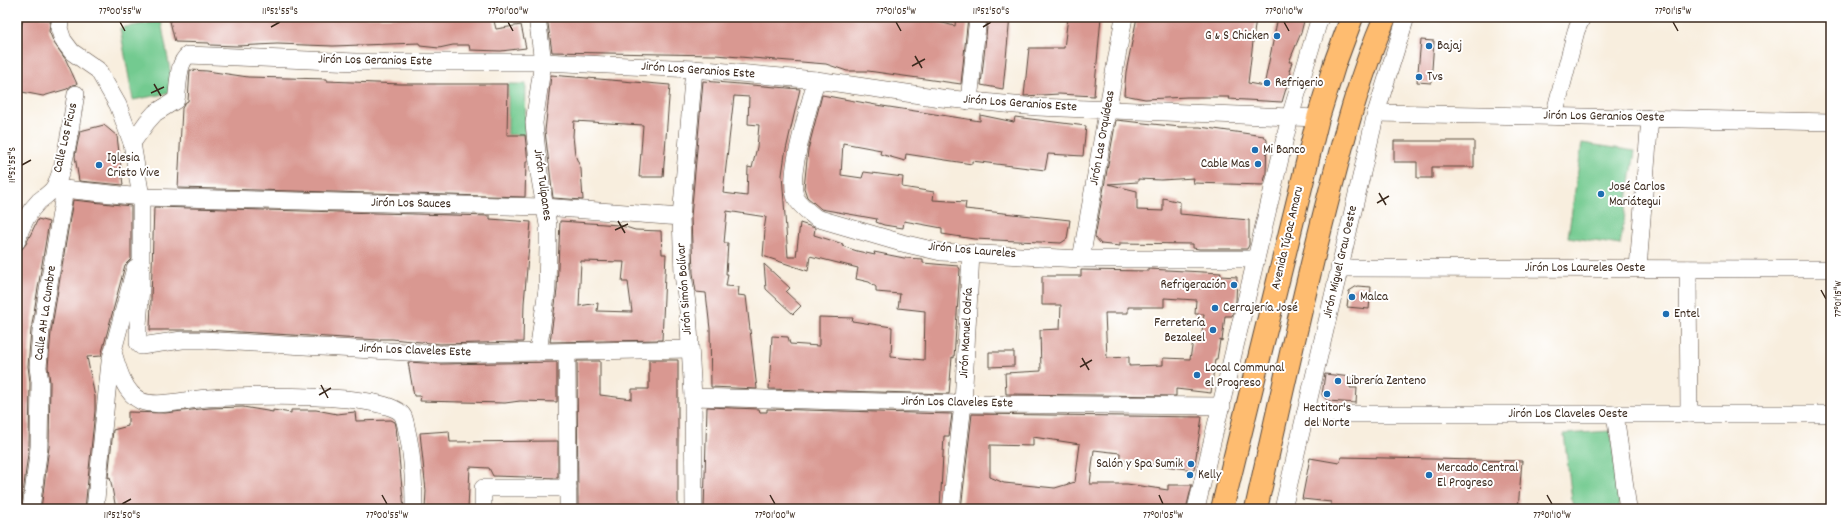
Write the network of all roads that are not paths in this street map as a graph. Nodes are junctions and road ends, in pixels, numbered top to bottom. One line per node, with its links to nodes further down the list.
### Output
1 (61, 17): 22 (street)
2 (978, 17): 14 (street)
3 (1124, 17): 15 (street, Jirón Las Orquídeas)
4 (1320, 17): 18 (street, Avenida Túpac Amaru)
5 (1352, 17): 19 (highway, Avenida Túpac Amaru)
6 (1385, 17): 57 (highway)
7 (1406, 17): 16 (street, Jirón Miguel Grau Oeste)
8 (1582, 17): 17 (street)
9 (536, 21): 10 (street, Jirón Tulipanes)
10 (543, 62): 11 (street, Jirón Los Geranios Este); 22 (street, Jirón Los Geranios Este); 25 (street, Jirón Tulipanes)
11 (694, 69): 12 (street, Jirón Los Geranios Este); 26 (street, Jirón Simón Bolívar)
12 (816, 80): 14 (street, Jirón Los Geranios Este); 29 (street, Jirón Los Laureles)
13 (76, 94): 23 (street, Calle Los Ficus)
14 (970, 101): 15 (street, Jirón Los Geranios Este)
15 (1108, 110): 18 (street, Jirón Los Geranios Este); 30 (street, Jirón Las Orquídeas)
16 (1376, 112): 17 (street, Jirón Los Geranios Oeste); 32 (street, Jirón Miguel Grau Oeste)
17 (1554, 116): 20 (street, Jirón Los Geranios Oeste)
18 (1290, 117): 19 (street, Jirón Los Geranios Este); 31 (street, Avenida Túpac Amaru)
19 (1318, 118): 56 (highway, Avenida Túpac Amaru)
20 (1650, 118): 21 (street, Jirón Los Geranios Oeste); 33 (street)
21 (1831, 122)
22 (132, 143): 24 (street)
23 (60, 188): 24 (street, Jirón Los Sauces); 27 (street, Calle Los Ficus); 48 (street, Calle AH La Cumbre)
24 (141, 197): 25 (street, Jirón Los Sauces); 28 (street)
25 (544, 208): 26 (street, Jirón Los Sauces); 38 (street, Jirón Tulipanes)
26 (681, 217): 36 (street, Jirón Simón Bolívar)
27 (17, 241)
28 (140, 248): 37 (street); 38 (street, Jirón Los Claveles Este)
29 (971, 253): 30 (street, Jirón Los Laureles); 41 (street, Jirón Manuel Odría)
30 (1081, 258): 31 (street, Jirón Los Laureles)
31 (1256, 259): 42 (street, Avenida Túpac Amaru)
32 (1339, 268): 33 (street, Jirón Los Laureles Oeste); 43 (street, Jirón Miguel Grau Oeste)
33 (1638, 268): 34 (street, Jirón Los Laureles Oeste)
34 (1688, 268): 35 (street, Jirón Los Laureles Oeste); 45 (street)
35 (1831, 269)
36 (690, 349): 39 (street, Jirón Los Claveles Este); 40 (street, Jirón Simón Bolívar)
37 (113, 352): 49 (street); 50 (street)
38 (538, 352): 39 (street, Jirón Los Claveles Este)
39 (567, 352): 47 (street)
40 (693, 397): 41 (street, Jirón Los Claveles Este); 53 (street, Jirón Simón Bolívar)
41 (963, 404): 42 (street, Jirón Los Claveles Este); 54 (street, Jirón Manuel Odría)
42 (1222, 406): 55 (street, Avenida Túpac Amaru)
43 (1305, 414): 44 (street, Jirón Los Claveles Oeste); 58 (street, Jirón Miguel Grau Oeste)
44 (1615, 414): 45 (street, Jirón Los Claveles Oeste); 59 (street)
45 (1689, 414): 46 (street, Jirón Los Claveles Oeste)
46 (1831, 414)
47 (568, 488): 51 (street); 52 (street)
48 (31, 509)
49 (95, 509)
50 (414, 509)
51 (483, 509)
52 (568, 509)
53 (694, 509)
54 (951, 509)
55 (1196, 509)
56 (1222, 509)
57 (1256, 509)
58 (1283, 509)
59 (1628, 509)

